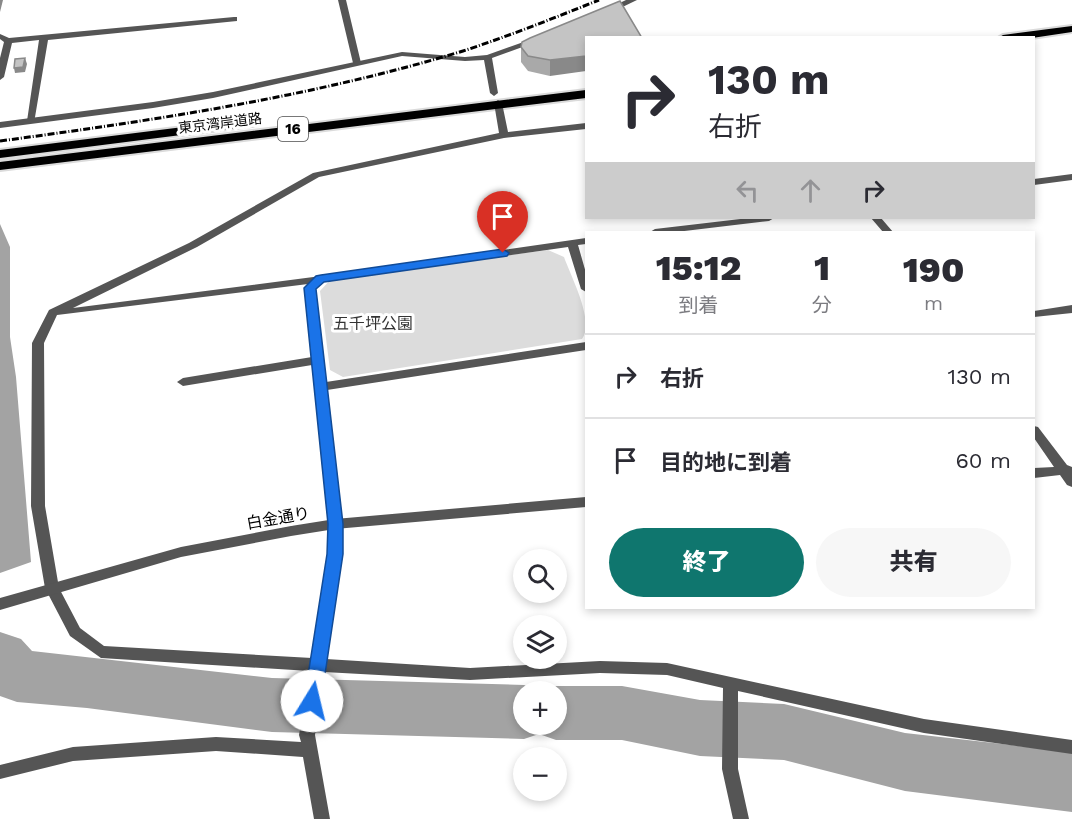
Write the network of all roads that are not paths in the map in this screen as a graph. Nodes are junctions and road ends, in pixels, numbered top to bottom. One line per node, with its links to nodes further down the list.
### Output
1 (342, 0): 13 (street)
2 (633, 0): 3 (street)
3 (595, 17)
4 (234, 19): 7 (street)
5 (1072, 29): 6 (highway)
6 (1018, 36)
7 (44, 38): 9 (street); 18 (street)
8 (542, 38): 12 (street)
9 (4, 39): 14 (street)
10 (1072, 40): 11 (highway)
11 (1035, 44)
12 (488, 57): 13 (street); 17 (street)
13 (357, 63): 18 (street)
14 (0, 77)
15 (585, 83): 17 (highway, 東京湾岸道路 / 16)
16 (585, 94): 17 (highway, 東京湾岸道路 / 16)
17 (496, 98): 21 (street); 22 (highway, 東京湾岸道路 / 16); 23 (highway, 東京湾岸道路 / 16)
18 (31, 121): 19 (street)
19 (0, 125)
20 (585, 126): 21 (street)
21 (504, 135): 35 (street)
22 (0, 154)
23 (0, 166)
24 (1072, 177): 25 (street)
25 (1035, 182)
26 (762, 219): 28 (street)
27 (877, 219): 29 (street)
28 (663, 231)
29 (887, 231)
30 (585, 242): 31 (street)
31 (572, 243): 32 (street); 33 (street)
32 (321, 279): 35 (street); 38 (street)
33 (585, 286)
34 (1072, 309): 36 (street)
35 (53, 313): 47 (street)
36 (1035, 314)
37 (585, 346): 40 (street)
38 (318, 360): 39 (street); 40 (street)
39 (183, 382)
40 (321, 387): 46 (street)
41 (1035, 431): 42 (street)
42 (1068, 470): 43 (street); 44 (street)
43 (1035, 473)
44 (1072, 482)
45 (585, 502): 46 (street, 白金通り)
46 (335, 524): 47 (street, 白金通り); 49 (street)
47 (52, 588): 48 (street, 白金通り); 49 (street)
48 (0, 604)
49 (317, 667): 50 (street); 51 (street)
50 (731, 684): 52 (street); 55 (street)
51 (308, 743): 53 (street); 54 (street)
52 (1072, 747)
53 (0, 772)
54 (322, 819)
55 (741, 819)

